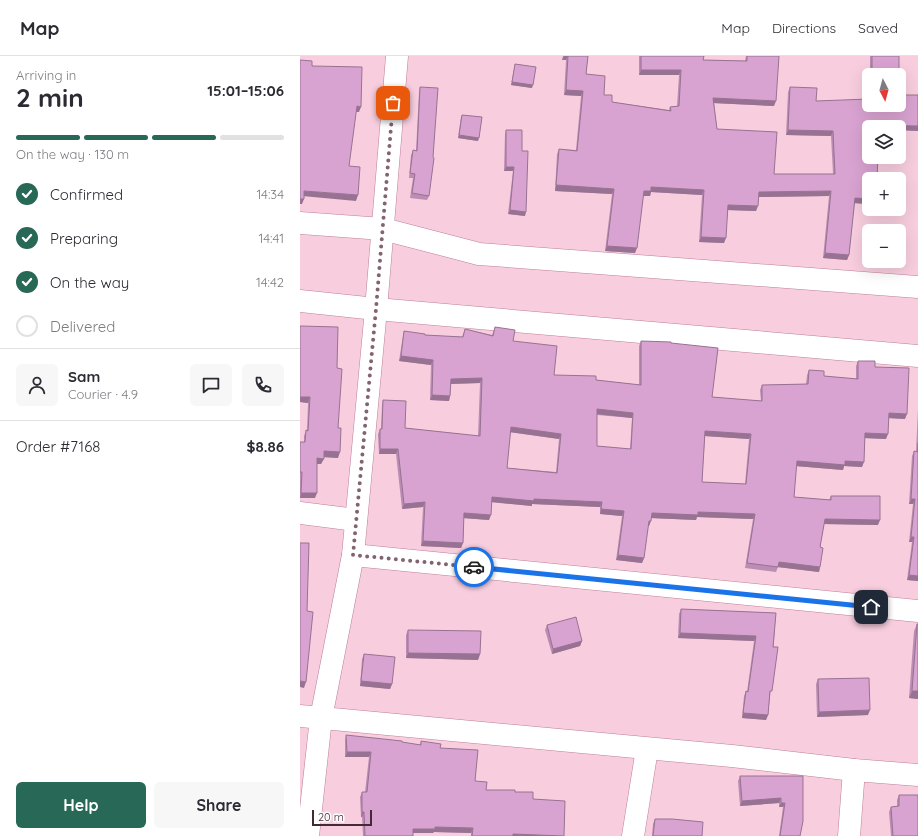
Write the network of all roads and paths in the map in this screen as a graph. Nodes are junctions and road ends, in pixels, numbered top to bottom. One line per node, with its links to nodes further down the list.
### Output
1 (397, 56): 3 (street)
2 (300, 223): 3 (street)
3 (383, 229): 4 (street); 6 (street)
4 (918, 287)
5 (300, 300): 6 (street)
6 (376, 309): 7 (street); 9 (street)
7 (918, 356)
8 (300, 513): 9 (street)
9 (356, 520): 10 (street)
10 (353, 555): 11 (street); 12 (street)
11 (918, 611)
12 (310, 717): 13 (street); 16 (street)
13 (647, 749): 14 (street); 17 (street)
14 (854, 770): 15 (street); 18 (street)
15 (918, 775)
16 (308, 836)
17 (634, 836)
18 (848, 836)

